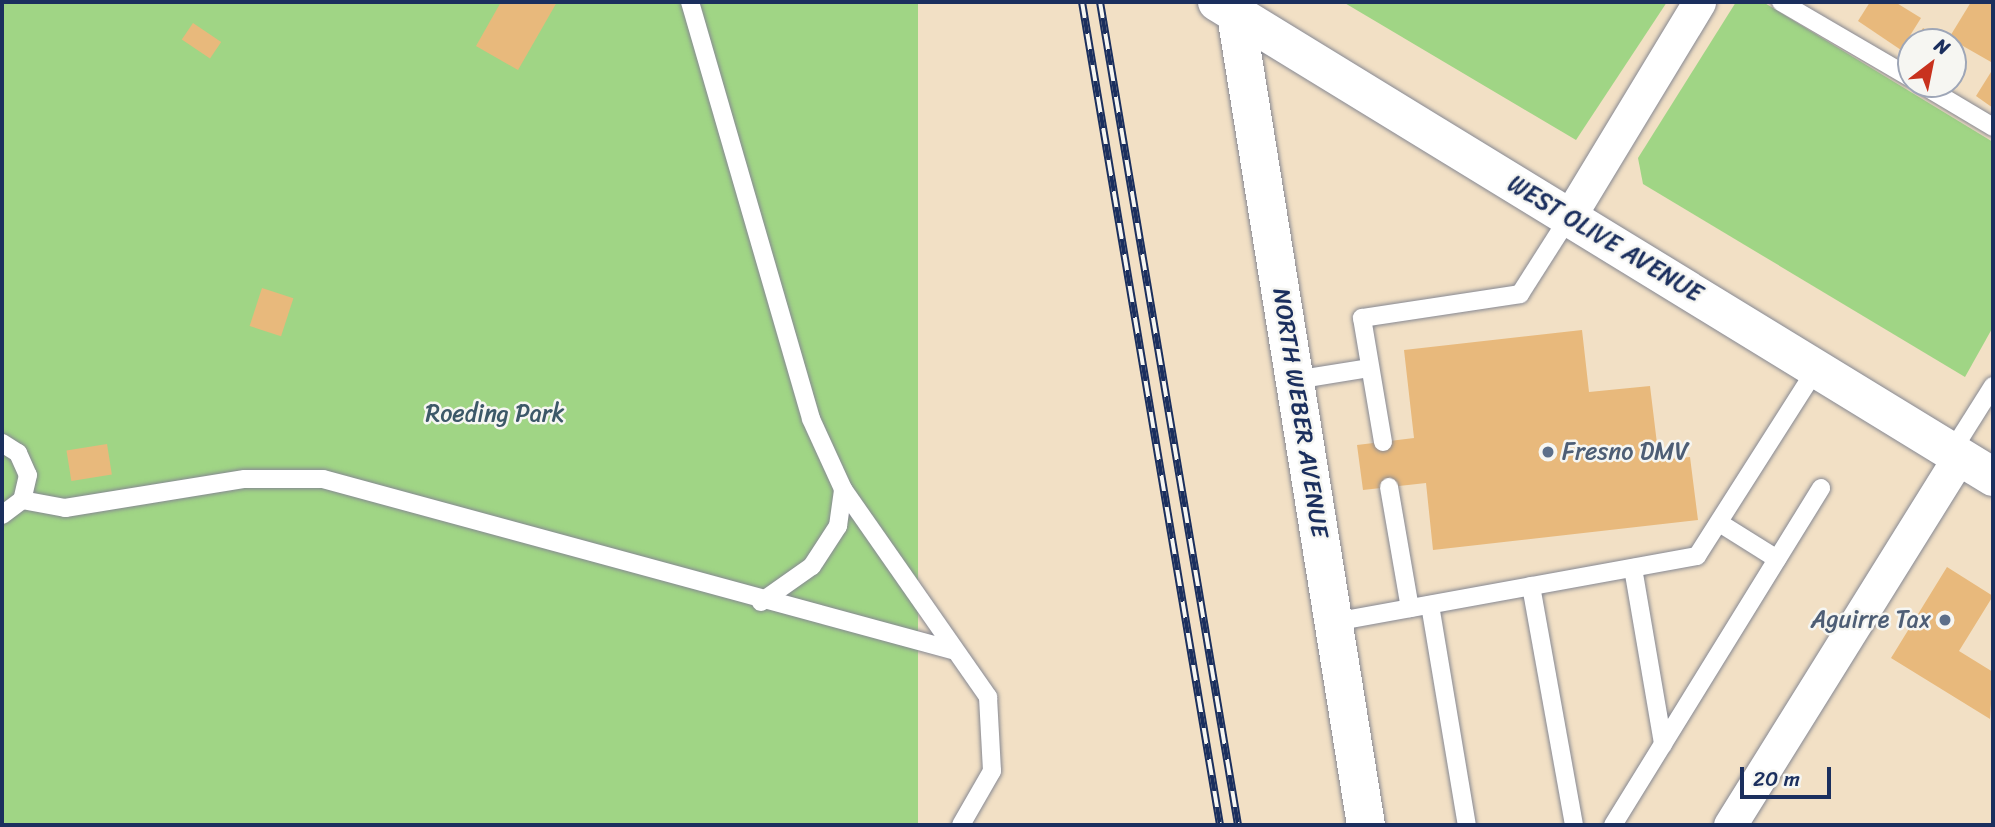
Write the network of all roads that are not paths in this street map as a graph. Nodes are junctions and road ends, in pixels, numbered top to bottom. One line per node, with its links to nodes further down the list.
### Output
1 (690, 2): 19 (lane)
2 (1699, 2): 8 (street)
3 (1781, 2): 5 (lane)
4 (1229, 6): 8 (main road, WEST OLIVE AVENUE); 11 (main road, NORTH WEBER AVENUE)
5 (1897, 70)
6 (1944, 98): 7 (lane)
7 (1993, 127)
8 (1569, 218): 9 (lane); 10 (main road, WEST OLIVE AVENUE)
9 (1370, 368): 11 (lane); 13 (lane)
10 (1816, 369): 15 (main road, WEST OLIVE AVENUE); 22 (lane)
11 (1295, 380): 29 (main road, NORTH WEBER AVENUE)
12 (1993, 386): 15 (lane)
13 (1383, 442)
14 (2, 443): 20 (lane)
15 (1956, 454): 16 (main road, WEST OLIVE AVENUE); 37 (street)
16 (1993, 477)
17 (1389, 487): 28 (lane)
18 (1821, 488): 23 (lane)
19 (843, 489): 26 (lane); 30 (lane)
20 (22, 500): 21 (lane); 26 (lane)
21 (2, 515)
22 (1721, 524): 23 (lane); 24 (lane)
23 (1777, 559): 31 (lane)
24 (1633, 568): 25 (lane); 31 (lane)
25 (1531, 586): 27 (lane); 35 (lane)
26 (761, 602): 30 (lane)
27 (1430, 605): 28 (lane); 34 (lane)
28 (1410, 608): 29 (lane)
29 (1334, 622): 33 (main road, NORTH WEBER AVENUE)
30 (952, 650): 32 (lane)
31 (1663, 744): 36 (lane)
32 (961, 825)
33 (1366, 825)
34 (1467, 825)
35 (1574, 825)
36 (1613, 825)
37 (1730, 825)

